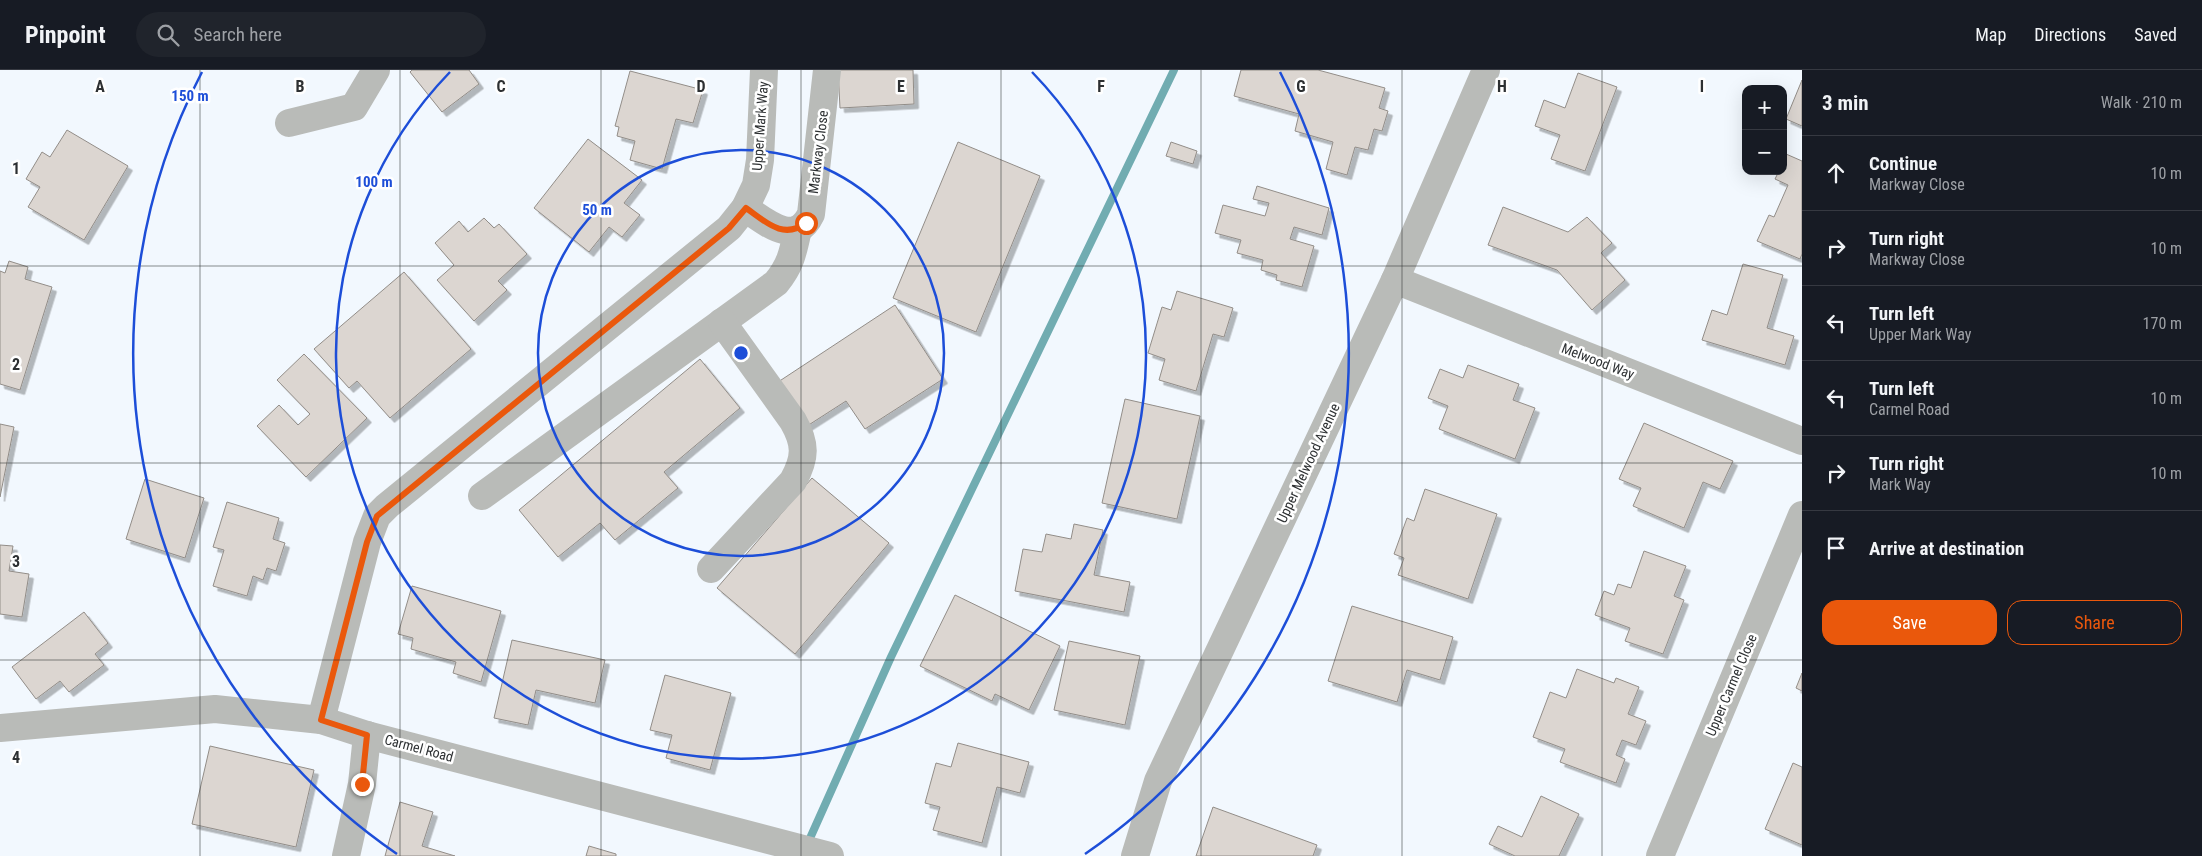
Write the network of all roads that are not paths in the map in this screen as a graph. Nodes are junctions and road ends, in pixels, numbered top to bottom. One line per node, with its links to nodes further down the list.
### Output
1 (376, 70): 5 (street)
2 (764, 70): 6 (street, Upper Mark Way)
3 (827, 70): 7 (street, Markway Close)
4 (1486, 70): 8 (street, Upper Melwood Avenue)
5 (289, 123)
6 (746, 208): 7 (street); 14 (street, Upper Mark Way)
7 (798, 229): 9 (street)
8 (1395, 280): 10 (street, Melwood Way); 19 (street, Upper Melwood Avenue)
9 (722, 322): 11 (street); 13 (street)
10 (1802, 441)
11 (482, 496)
12 (1802, 515): 20 (street, Upper Carmel Close)
13 (711, 569)
14 (321, 720): 15 (street, Carmel Road); 16 (street, Carmel Road)
15 (0, 728)
16 (367, 735): 17 (street); 18 (street, Carmel Road)
17 (346, 856)
18 (830, 856)
19 (1135, 856)
20 (1660, 856)

